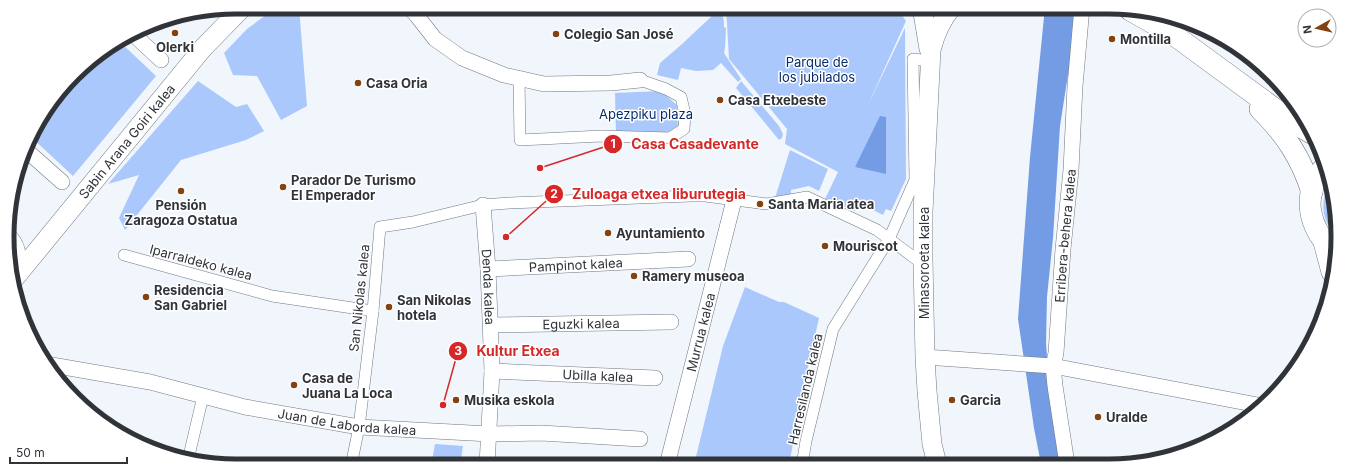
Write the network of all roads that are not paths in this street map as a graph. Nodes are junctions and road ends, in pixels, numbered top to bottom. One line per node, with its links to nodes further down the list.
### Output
1 (235, 14): 29 (street, Sabin Arana Goiri kalea)
2 (416, 14): 11 (street)
3 (923, 14): 9 (street, Minasoroeta kalea)
4 (947, 14): 9 (street, Minasoroeta kalea)
5 (1081, 14): 35 (street, Erribera-behera kalea)
6 (1141, 16): 10 (main road)
7 (137, 38): 8 (street)
8 (161, 60)
9 (930, 61): 20 (street, Harresilanda kalea); 26 (street, Minasoroeta kalea)
10 (1219, 68): 13 (main road); 17 (main road)
11 (519, 78): 12 (street); 12 (street)
12 (640, 80)
13 (1303, 129)
14 (30, 154): 16 (street)
15 (1321, 172): 17 (main road)
16 (62, 182)
17 (1312, 192): 22 (main road)
18 (734, 200): 19 (street); 20 (street); 46 (street, Murrua kalea)
19 (483, 205): 27 (street, Denda kalea); 30 (street, San Nikolas kalea)
20 (889, 240): 26 (street); 47 (street, Harresilanda kalea)
21 (14, 242): 28 (street)
22 (1328, 247): 25 (main road)
23 (124, 255): 30 (street, Iparraldeko kalea)
24 (688, 259): 27 (street, Pampinot kalea)
25 (1330, 259)
26 (923, 260): 33 (street, Minasoroeta kalea)
27 (488, 269): 32 (street, Denda kalea)
28 (17, 273)
29 (17, 275)
30 (373, 311): 40 (street, San Nikolas kalea)
31 (671, 322): 32 (street, Eguzki kalea)
32 (491, 325): 36 (street, Denda kalea)
33 (925, 357): 35 (street); 48 (street, Minasoroeta kalea)
34 (54, 364): 38 (street, Juan de Laborda kalea)
35 (1051, 366): 39 (street); 49 (street, Erribera-behera kalea)
36 (492, 371): 37 (street, Ubilla kalea); 41 (street, Denda kalea)
37 (655, 378)
38 (204, 396): 40 (street, Juan de Laborda kalea); 43 (street)
39 (1254, 405)
40 (359, 428): 41 (street, Juan de Laborda kalea); 44 (street, San Nikolas kalea)
41 (490, 434): 42 (street, Juan de Laborda kalea); 45 (street, Denda kalea)
42 (640, 439)
43 (190, 454)
44 (352, 459)
45 (488, 459)
46 (669, 459)
47 (803, 459)
48 (936, 459)
49 (1066, 459)

